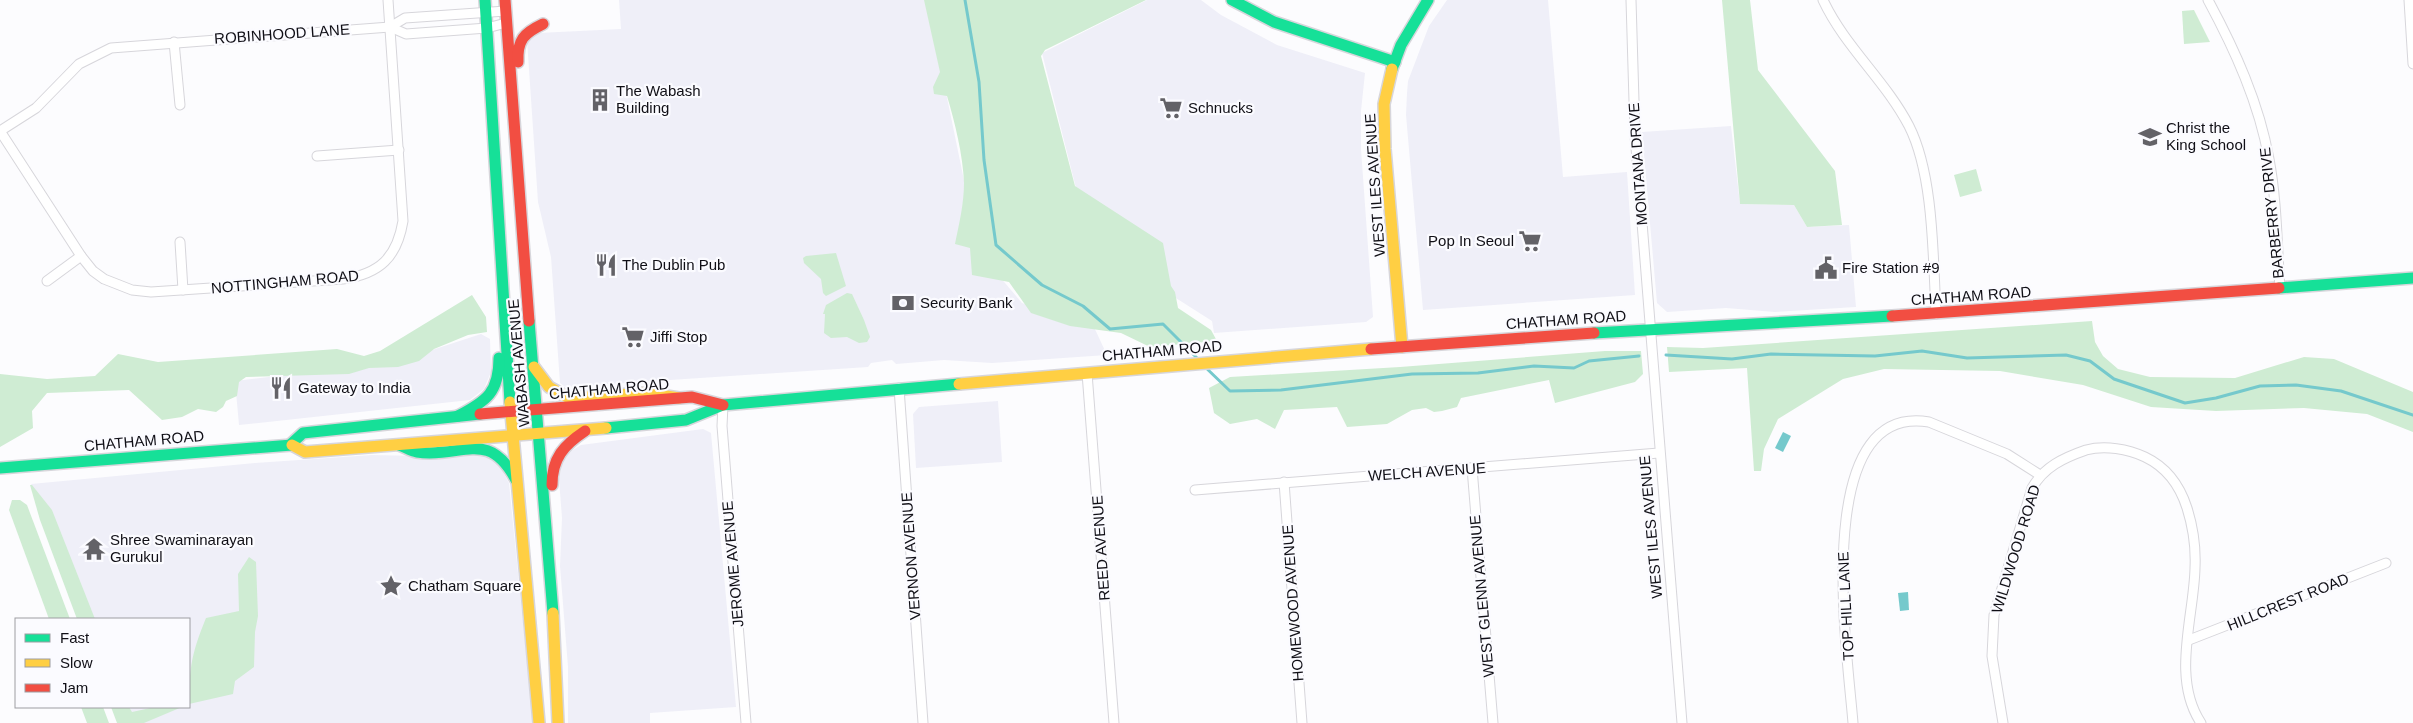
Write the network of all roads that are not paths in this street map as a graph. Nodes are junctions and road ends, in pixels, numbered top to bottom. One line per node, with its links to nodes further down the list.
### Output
1 (388, 0): 12 (street, NOTTINGHAM ROAD)
2 (485, 0): 10 (main road, WABASH AVENUE)
3 (1232, 0): 15 (main road)
4 (1428, 0): 15 (main road, WEST ILES AVENUE)
5 (1631, 0): 30 (street, MONTANA DRIVE)
6 (1823, 0): 29 (street)
7 (2208, 0): 27 (street, BARBERRY DRIVE)
8 (2409, 0): 16 (street)
9 (506, 11): 10 (street, ROBINHOOD LANE); 13 (street, ROBINHOOD LANE); 20 (main road, WABASH AVENUE)
10 (486, 12): 12 (street, ROBINHOOD LANE); 13 (main road, WABASH AVENUE)
11 (543, 24): 20 (main road)
12 (390, 27): 13 (street, ROBINHOOD LANE); 14 (street, ROBINHOOD LANE); 19 (street, NOTTINGHAM ROAD)
13 (487, 28): 22 (main road, WABASH AVENUE)
14 (174, 42): 17 (street); 18 (street, ROBINHOOD LANE)
15 (1394, 62): 31 (main road, WEST ILES AVENUE)
16 (2413, 64)
17 (180, 105)
18 (0, 131): 24 (street, NOTTINGHAM ROAD)
19 (399, 150): 21 (street); 28 (street, NOTTINGHAM ROAD)
20 (515, 151): 32 (main road, WABASH AVENUE)
21 (317, 156)
22 (497, 191): 38 (main road, WABASH AVENUE); 39 (main road)
23 (180, 242): 28 (street)
24 (81, 256): 26 (street); 28 (street, NOTTINGHAM ROAD)
25 (2413, 278): 27 (main road, CHATHAM ROAD)
26 (47, 281)
27 (2280, 288): 29 (main road, CHATHAM ROAD)
28 (183, 290)
29 (1936, 314): 30 (main road, CHATHAM ROAD)
30 (1651, 329): 31 (main road, CHATHAM ROAD); 45 (street, WEST ILES AVENUE)
31 (1402, 347): 33 (main road, CHATHAM ROAD)
32 (534, 367): 35 (main road); 37 (main road, WABASH AVENUE)
33 (1087, 373): 34 (main road, CHATHAM ROAD); 59 (street, REED AVENUE)
34 (899, 388): 36 (main road, CHATHAM ROAD); 58 (street, VERNON AVENUE)
35 (679, 398): 36 (main road, CHATHAM ROAD); 37 (main road, CHATHAM ROAD)
36 (723, 405): 40 (main road, CHATHAM ROAD); 57 (street, JEROME AVENUE)
37 (537, 410): 38 (main road, CHATHAM ROAD); 41 (main road, WABASH AVENUE)
38 (511, 412): 39 (main road, CHATHAM ROAD); 42 (main road, WABASH AVENUE)
39 (458, 416): 43 (main road, CHATHAM ROAD)
40 (585, 431): 41 (main road, CHATHAM ROAD); 52 (main road)
41 (540, 434): 42 (main road, CHATHAM ROAD); 52 (main road, WABASH AVENUE)
42 (514, 436): 44 (main road, CHATHAM ROAD); 50 (main road, WABASH AVENUE)
43 (291, 444): 44 (main road, CHATHAM ROAD); 46 (main road, CHATHAM ROAD)
44 (399, 445): 50 (main road)
45 (1659, 453): 47 (street, WELCH AVENUE); 62 (street, WEST ILES AVENUE)
46 (0, 468)
47 (1472, 468): 49 (street, WELCH AVENUE); 61 (street, WEST GLENN AVENUE)
48 (2040, 475): 54 (street, WILDWOOD ROAD); 63 (street, TOP HILL LANE); 64 (street, WILDWOOD ROAD)
49 (1284, 482): 51 (street, WELCH AVENUE); 60 (street, HOMEWOOD AVENUE)
50 (518, 486): 55 (main road, WABASH AVENUE)
51 (1195, 490)
52 (548, 537): 56 (main road, WABASH AVENUE)
53 (2386, 563): 54 (street, HILLCREST ROAD)
54 (2189, 640): 65 (street, WILDWOOD ROAD)
55 (539, 723)
56 (558, 723)
57 (746, 723)
58 (923, 723)
59 (1114, 723)
60 (1302, 723)
61 (1493, 723)
62 (1682, 723)
63 (1852, 723)
64 (2003, 723)
65 (2201, 723)

